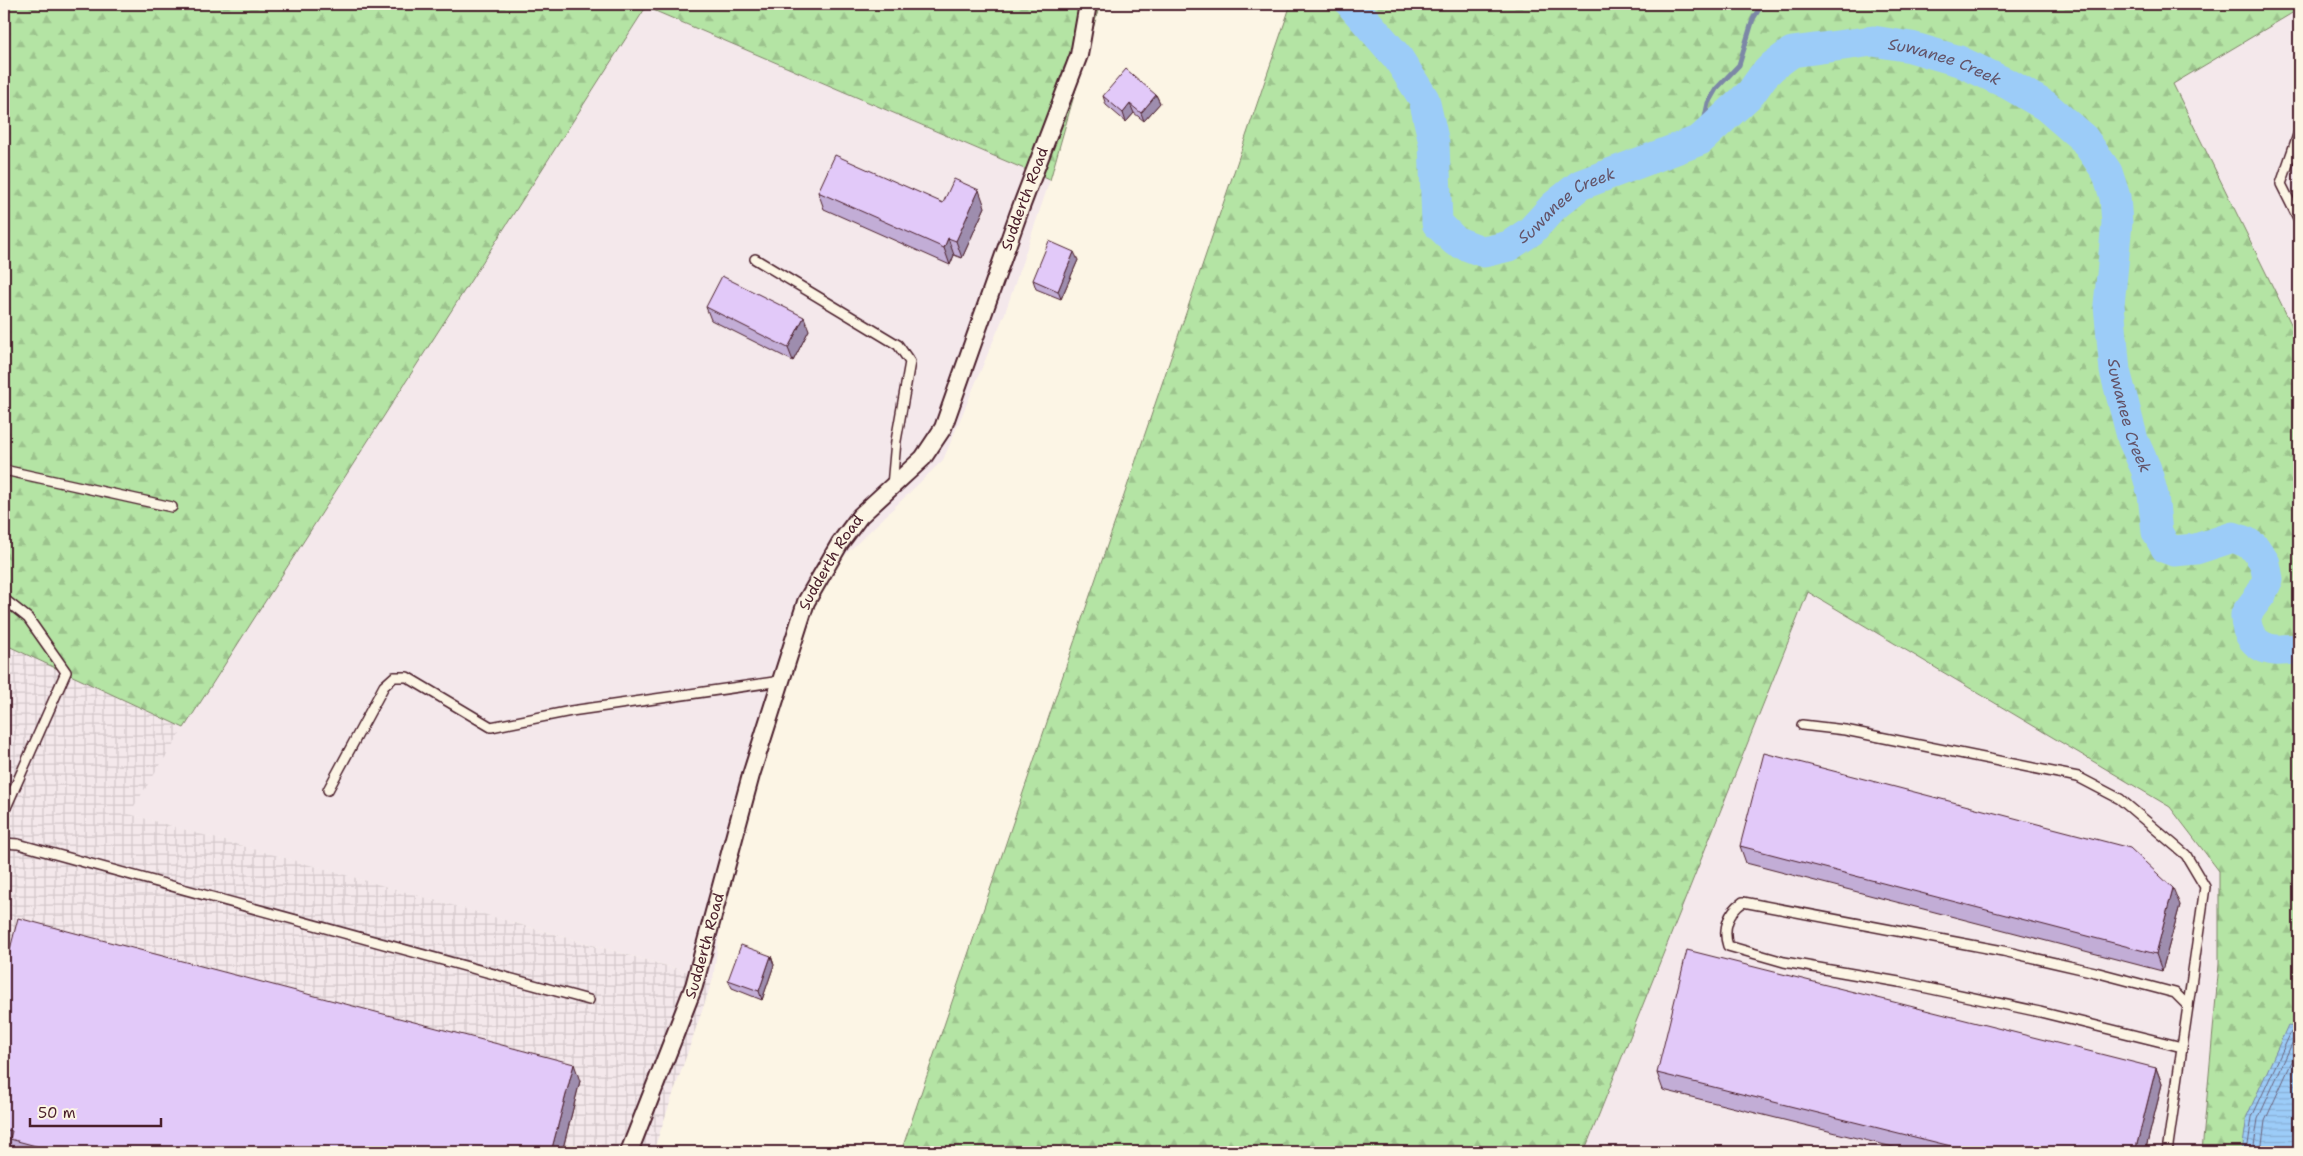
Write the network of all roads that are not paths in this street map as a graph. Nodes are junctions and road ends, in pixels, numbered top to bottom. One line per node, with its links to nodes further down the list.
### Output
1 (1088, 4): 6 (street, Sudderth Road)
2 (2299, 132): 3 (lane)
3 (2299, 220)
4 (755, 258): 6 (lane)
5 (4, 470): 7 (lane)
6 (892, 487): 9 (street, Sudderth Road)
7 (172, 507)
8 (4, 599): 12 (lane)
9 (781, 681): 11 (lane); 17 (street, Sudderth Road)
10 (1802, 725): 15 (lane)
11 (328, 790)
12 (4, 812)
13 (4, 842): 14 (lane)
14 (589, 1000)
15 (2188, 1006): 16 (lane); 16 (lane)
16 (2182, 1047): 18 (lane)
17 (629, 1152)
18 (2167, 1152)

